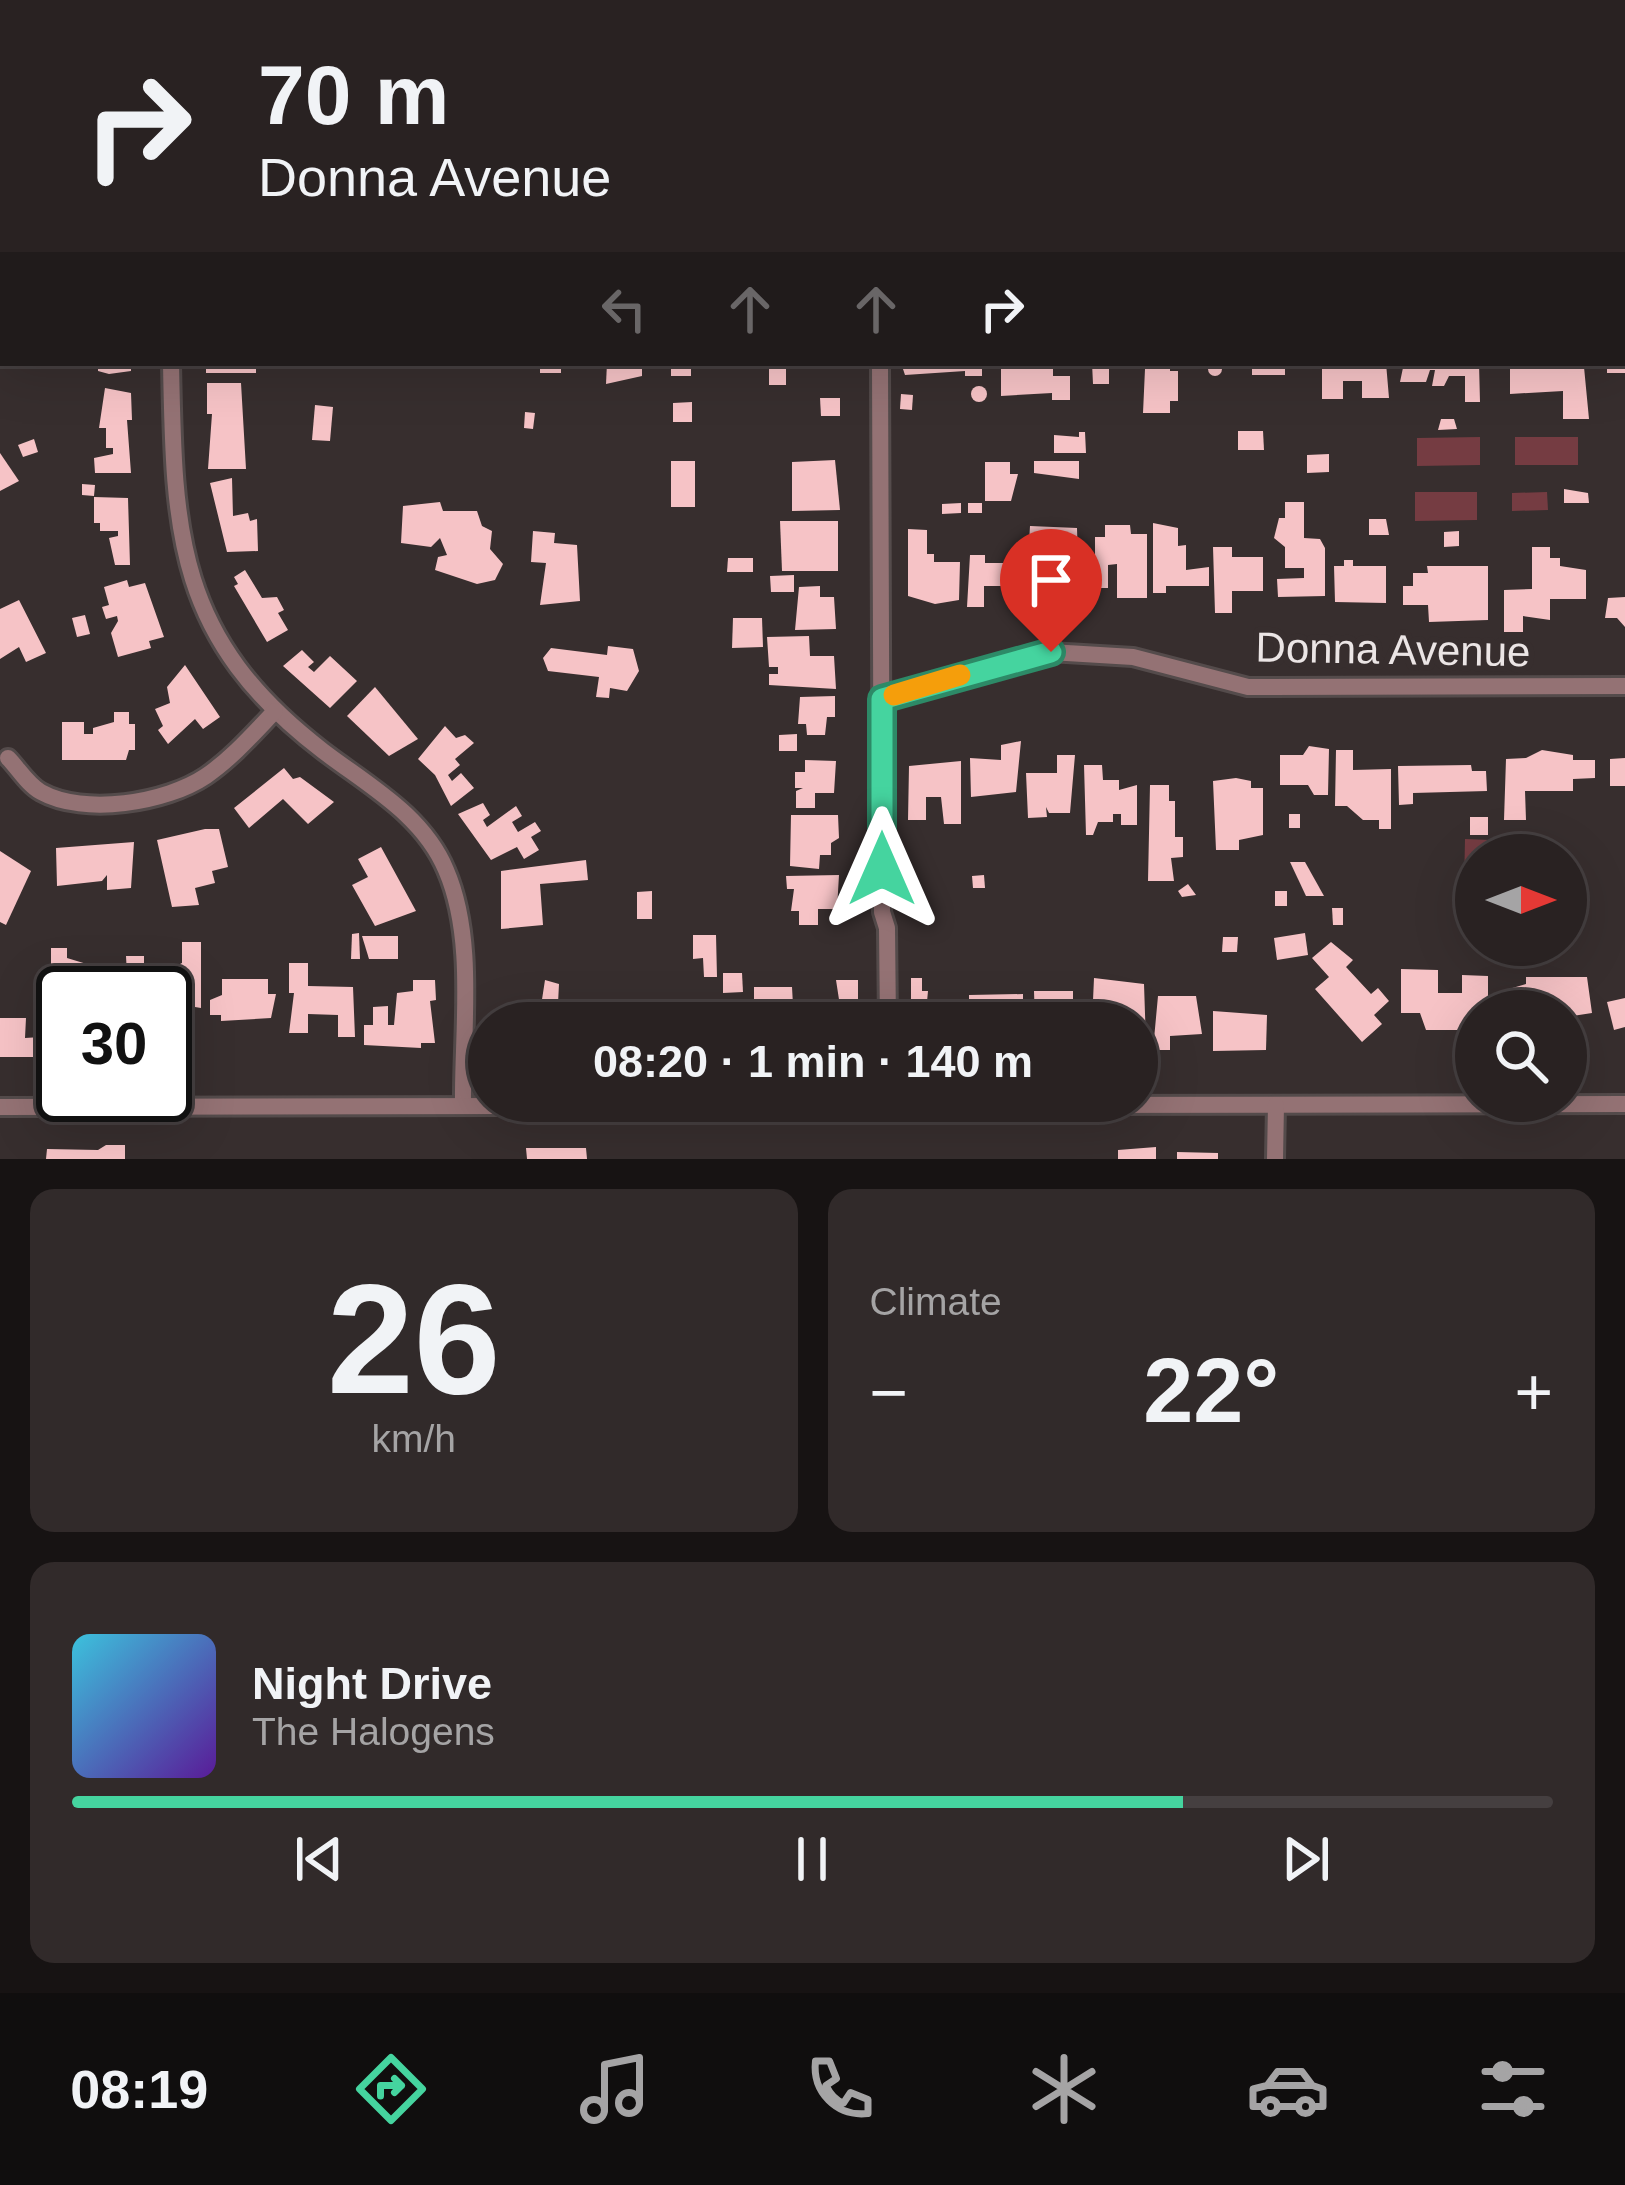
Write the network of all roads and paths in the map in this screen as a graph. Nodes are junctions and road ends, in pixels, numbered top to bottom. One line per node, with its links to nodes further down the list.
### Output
1 (1364, 0): 2 (street)
2 (1568, 0)
3 (171, 366): 7 (street)
4 (880, 366): 6 (street)
5 (1625, 686): 6 (street, Donna Avenue)
6 (882, 699): 9 (street)
7 (274, 711): 8 (street); 11 (street)
8 (8, 758)
9 (888, 1002)
10 (1625, 1104): 14 (street)
11 (464, 1105): 12 (street); 15 (street)
12 (468, 1105)
13 (1158, 1105): 14 (street)
14 (1276, 1106): 16 (street)
15 (0, 1107)
16 (1275, 1159)

